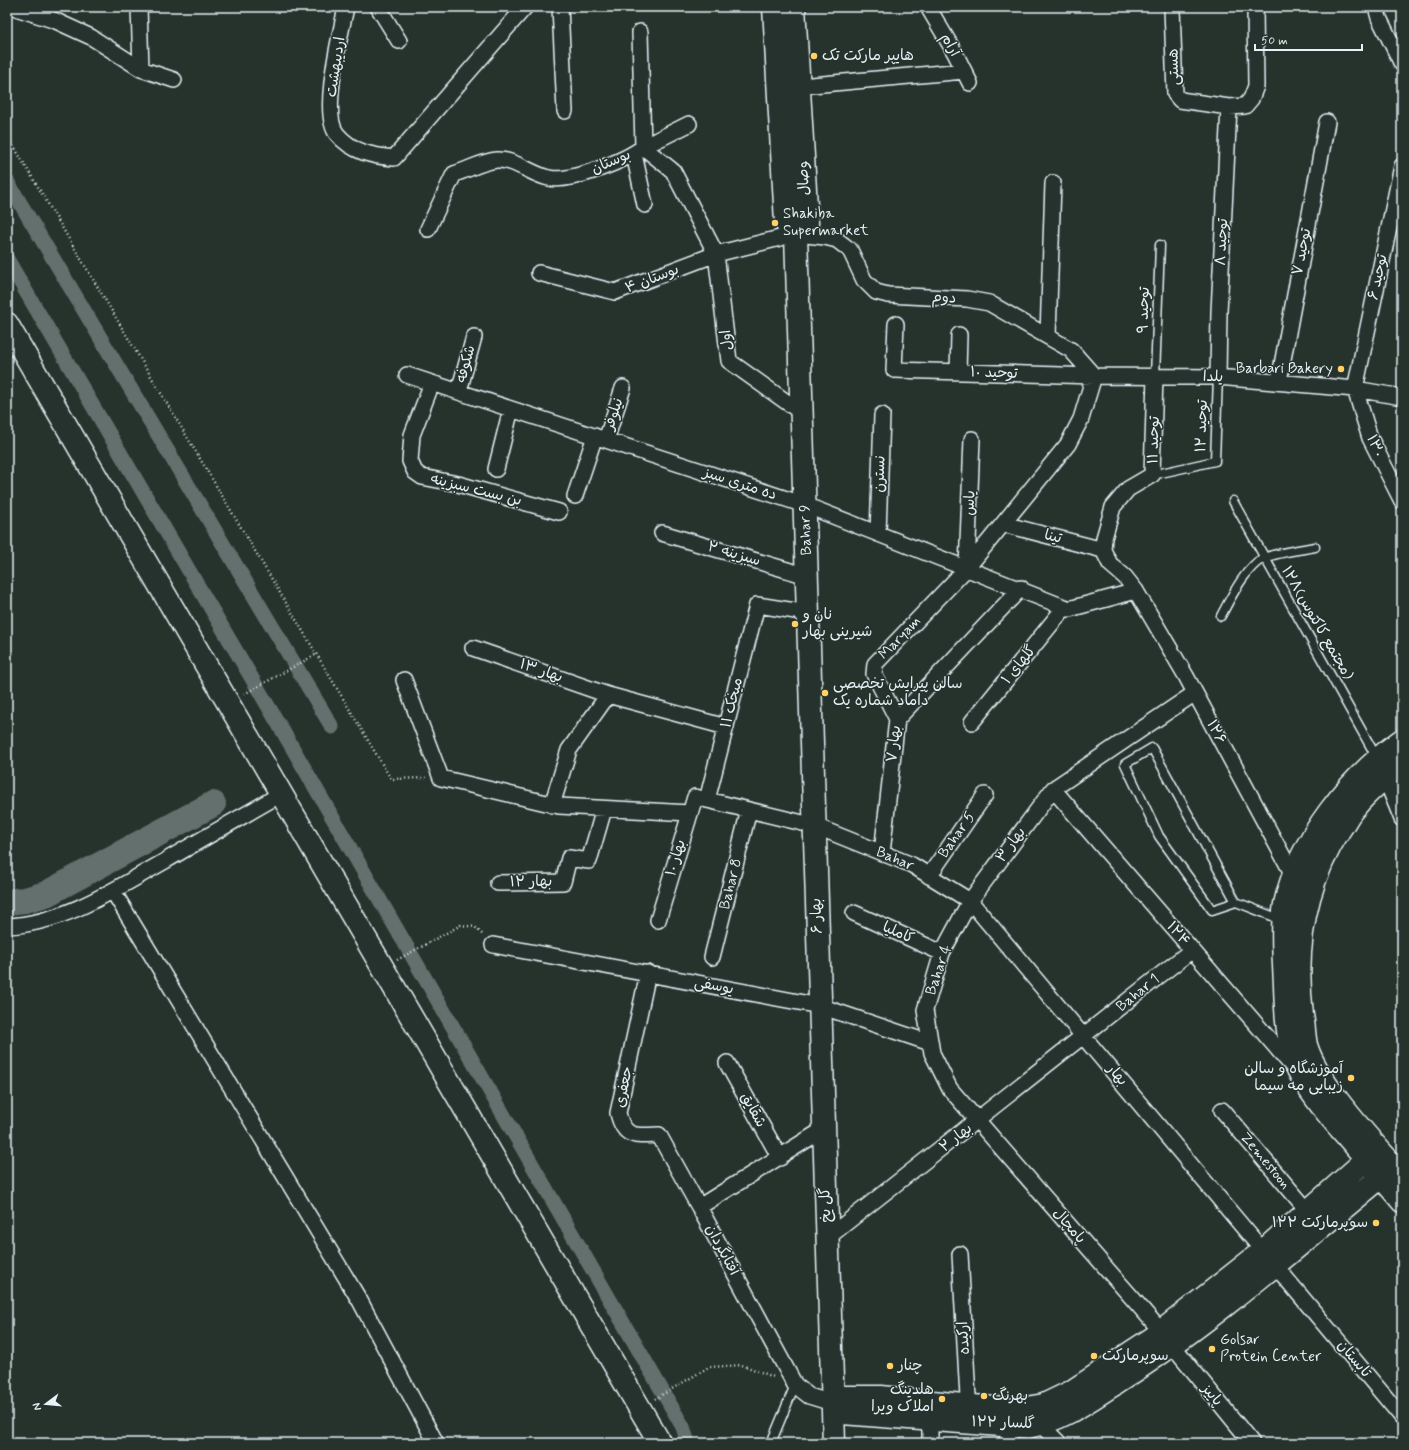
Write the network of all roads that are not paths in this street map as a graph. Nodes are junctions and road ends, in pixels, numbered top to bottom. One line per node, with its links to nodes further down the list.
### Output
1 (13, 7): 16 (street)
2 (139, 7): 16 (street)
3 (346, 7): 5 (street, اردیبهشت)
4 (378, 7): 14 (street)
5 (525, 7)
6 (560, 7): 21 (street)
7 (774, 7): 19 (main road, وصال)
8 (794, 7): 18 (main road, وصال)
9 (928, 7): 18 (street, آرام)
10 (1172, 7): 20 (street, هستی)
11 (1254, 7): 20 (street)
12 (1376, 7): 15 (street)
13 (640, 32): 24 (street)
14 (399, 41)
15 (1402, 64)
16 (141, 69): 17 (street)
17 (174, 80)
18 (800, 86): 19 (street); 29 (main road, وصال)
19 (778, 88): 29 (main road, وصال)
20 (1229, 107): 42 (street, توحید ۸)
21 (565, 111)
22 (1327, 122): 43 (street, توحید ۷)
23 (689, 124): 24 (street)
24 (639, 150): 27 (street); 28 (street, بوستان); 31 (street, بوستان)
25 (1402, 166): 46 (street, توحید ۶)
26 (1053, 183): 37 (street)
27 (645, 205)
28 (428, 229)
29 (796, 234): 31 (street); 37 (street, دوم); 50 (main road, Bahar 9)
30 (1160, 245): 41 (lane, توحید ۹)
31 (716, 254): 32 (street, بوستان ۴); 50 (street, اول)
32 (539, 274)
33 (7, 324): 85 (main road)
34 (896, 324): 38 (street, توحید ۱۰)
35 (959, 335): 38 (street)
36 (474, 336): 47 (street, شکوفه)
37 (1048, 336): 40 (street, دوم)
38 (958, 372): 40 (street, توحید ۱۰)
39 (407, 375): 44 (street, ده متری سبز)
40 (1094, 376): 41 (street, یلدا); 61 (street, Maryam)
41 (1155, 376): 42 (street, یلدا); 55 (street, توحید ۱۱)
42 (1218, 377): 43 (street, یلدا); 55 (lane, توحید ۱۲)
43 (1278, 381): 46 (street, یلدا)
44 (432, 383): 47 (street, ده متری سبز); 60 (street, بن بست سبزینه)
45 (623, 388): 52 (street, نیلوفر)
46 (1355, 389): 48 (street, یلدا); 58 (street, ۱۳۰)
47 (459, 392): 49 (street, ده متری سبز)
48 (1402, 397)
49 (511, 409): 52 (street, ده متری سبز); 54 (street)
50 (802, 413): 59 (main road, Bahar 9)
51 (882, 415): 63 (street, نسترن)
52 (600, 438): 56 (street, نیلوفر); 59 (street, ده متری سبز)
53 (972, 439): 67 (street, یاس)
54 (496, 469)
55 (1152, 475): 65 (street, توحید ۱۱)
56 (574, 496)
57 (1233, 501): 66 (lane, ۱۲۸(مجتمع کاکتوس))
58 (1402, 501)
59 (805, 505): 63 (street, ده متری سبز); 68 (main road, Bahar 9)
60 (559, 512)
61 (1002, 524): 65 (street, تینا); 67 (street, Maryam)
62 (662, 533): 68 (street, سبزینه ۲)
63 (878, 534): 67 (street, ده متری سبز)
64 (1315, 547): 66 (lane)
65 (1103, 550): 70 (street)
66 (1264, 558): 73 (lane); 83 (lane, ۱۲۸(مجتمع کاکتوس))
67 (967, 568): 69 (street, ده متری سبز); 78 (street, Maryam)
68 (807, 576): 72 (main road, Bahar 9)
69 (1021, 588): 71 (street, ده متری سبز); 78 (street, بهار ۷)
70 (1136, 591): 71 (street, ده متری سبز); 76 (street, ۱۲۶)
71 (1065, 607): 79 (street, گلهای ۱)
72 (808, 613): 80 (street, میخک ۱۱); 93 (main road, Bahar 9)
73 (1221, 616)
74 (473, 648): 77 (street, بهار ۱۳)
75 (404, 680): 88 (street)
76 (1195, 693): 84 (street, بهار ۳); 95 (street, ۱۲۶)
77 (608, 695): 80 (street, بهار ۱۳); 88 (street)
78 (897, 719): 94 (street, بهار ۷)
79 (972, 722)
80 (726, 727): 87 (street, میخک ۱۱)
81 (1402, 740): 83 (main road)
82 (1402, 764): 83 (main road)
83 (1381, 768): 92 (street); 95 (main road); 118 (main road)
84 (1053, 789): 99 (street, بهار ۳); 106 (street, ۱۲۴)
85 (281, 794): 98 (street); 136 (main road)
86 (985, 795): 96 (street, Bahar 5)
87 (701, 799): 90 (street, Bahar); 91 (street, بهار ۱۰)
88 (552, 804): 89 (street)
89 (604, 809): 91 (street); 97 (street, بهار ۱۲)
90 (749, 810): 93 (street, Bahar); 108 (street, Bahar 8)
91 (690, 813): 102 (street, بهار ۱۰)
92 (1402, 819)
93 (815, 826): 94 (street, Bahar); 110 (main road, بهار ۶)
94 (882, 853): 96 (street, Bahar)
95 (1293, 875): 103 (main road)
96 (929, 876): 99 (street, Bahar)
97 (498, 883)
98 (113, 891): 104 (street); 135 (street)
99 (970, 901): 107 (street, Bahar 4); 111 (street, بهار)
100 (1236, 902): 100 (lane); 103 (lane)
101 (854, 913): 107 (street, کاملیا)
102 (658, 920)
103 (1284, 921): 114 (main road)
104 (7, 926)
105 (493, 945): 109 (street, یوسفی)
106 (1192, 950): 111 (street, Bahar 1); 114 (street, ۱۲۴)
107 (942, 953): 112 (street, Bahar 4)
108 (712, 957)
109 (648, 973): 110 (street, یوسفی); 122 (street, جعفری)
110 (820, 1006): 112 (street, یوسفی); 117 (main road, گل یخ)
111 (1084, 1035): 116 (street, بهار ۲); 126 (street, بهار)
112 (930, 1043): 116 (street, Bahar 4)
113 (727, 1063): 119 (street, شقایق)
114 (1302, 1078): 118 (main road)
115 (1222, 1110): 123 (street, Zemestoon)
116 (977, 1121): 124 (street, بهار ۲); 127 (street, پامچال)
117 (824, 1129): 119 (street, آفتابگردان); 124 (main road, گل یخ)
118 (1373, 1154): 120 (main road); 123 (main road, گلسار ۱۲۲)
119 (780, 1158): 122 (street, آفتابگردان)
120 (1392, 1173): 121 (main road); 126 (main road, گلسار ۱۲۲)
121 (1402, 1201)
122 (699, 1207): 128 (street, آفتابگردان)
123 (1308, 1211): 126 (main road, گلسار ۱۲۲)
124 (827, 1238): 129 (main road, گل یخ)
125 (960, 1254): 130 (street, ارکیده)
126 (1269, 1258): 127 (main road, گلسار ۱۲۲); 131 (street, تابستان)
127 (1167, 1339): 130 (main road, گلسار ۱۲۲); 133 (main road, گلسار ۱۲۲); 141 (street, پاییز)
128 (796, 1385): 129 (street, آفتابگردان); 137 (lane)
129 (832, 1403): 130 (main road, گلسار ۱۲۲); 132 (main road, گلسار ۱۲۲); 138 (main road, گل یخ)
130 (969, 1414): 132 (main road, گلسار ۱۲۲); 134 (main road, گلسار ۱۲۲)
131 (1402, 1417)
132 (930, 1419): 139 (street)
133 (1040, 1424): 134 (main road, گلسار ۱۲۲); 140 (street)
134 (1010, 1434)
135 (436, 1443)
136 (660, 1443)
137 (771, 1443)
138 (834, 1443)
139 (930, 1443)
140 (1059, 1443)
141 (1252, 1443)

